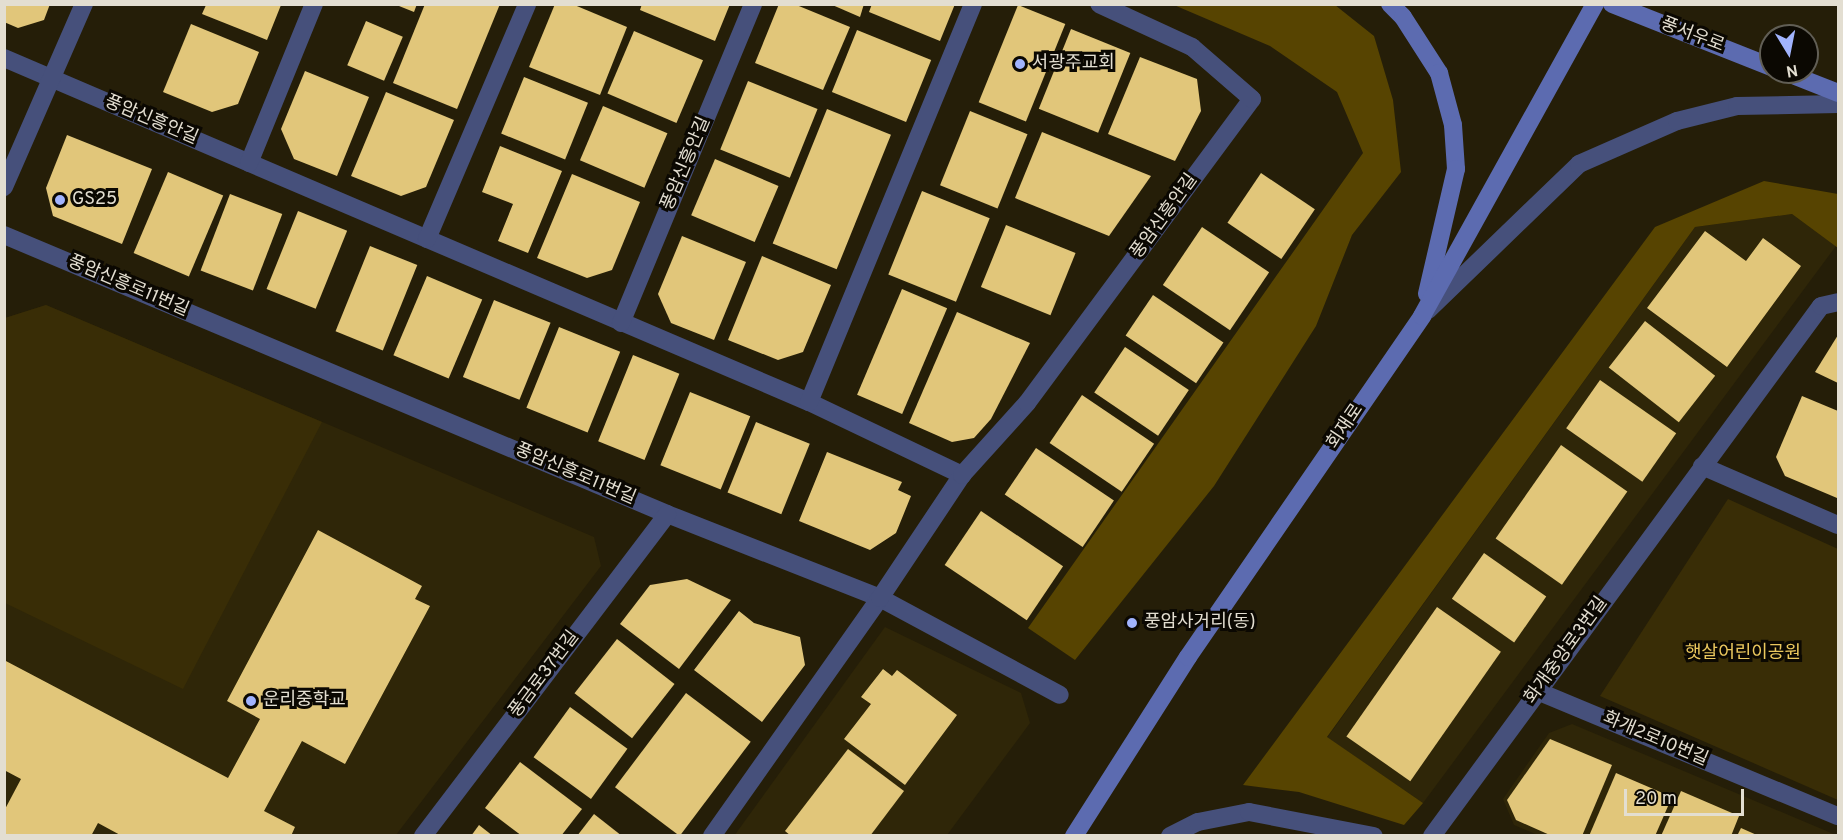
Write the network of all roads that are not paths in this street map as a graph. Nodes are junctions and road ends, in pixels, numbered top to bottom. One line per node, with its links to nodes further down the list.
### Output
1 (84, 4): 12 (street)
2 (314, 4): 16 (street)
3 (527, 4): 19 (street)
4 (753, 4): 22 (street, 풍암신흥안길)
5 (973, 4): 23 (street)
6 (1099, 4): 25 (street, 풍암신흥안길)
7 (1390, 4): 21 (main road)
8 (1595, 4): 21 (main road, 회재로)
9 (1612, 4): 11 (main road, 풍서우로)
10 (4, 58): 12 (street, 풍암신흥안길)
11 (1759, 62)
12 (53, 78): 16 (street, 풍암신흥안길); 17 (street)
13 (1816, 84): 14 (main road)
14 (1839, 93)
15 (1839, 104): 21 (street)
16 (249, 163): 19 (street, 풍암신흥안길)
17 (4, 187)
18 (4, 235): 26 (street, 풍암신흥로11번길)
19 (426, 239): 22 (street, 풍암신흥안길)
20 (1839, 302): 24 (street, 화개중앙로3번길)
21 (1422, 316): 34 (main road, 회재로)
22 (621, 323): 23 (street, 풍암신흥안길)
23 (808, 402): 25 (street, 풍암신흥안길)
24 (1702, 466): 27 (street); 29 (street, 화개중앙로3번길)
25 (962, 475): 28 (street, 풍암신흥안길)
26 (668, 514): 28 (street, 풍암신흥로11번길); 32 (street, 풍금로37번길)
27 (1839, 525)
28 (880, 598): 30 (street, 풍암신흥로11번길); 33 (street)
29 (1538, 691): 31 (street, 화개2로10번길); 37 (street, 화개중앙로3번길)
30 (1060, 694)
31 (1839, 816)
32 (423, 836)
33 (712, 836)
34 (1074, 836)
35 (1170, 836): 36 (street)
36 (1374, 836)
37 (1432, 836)

